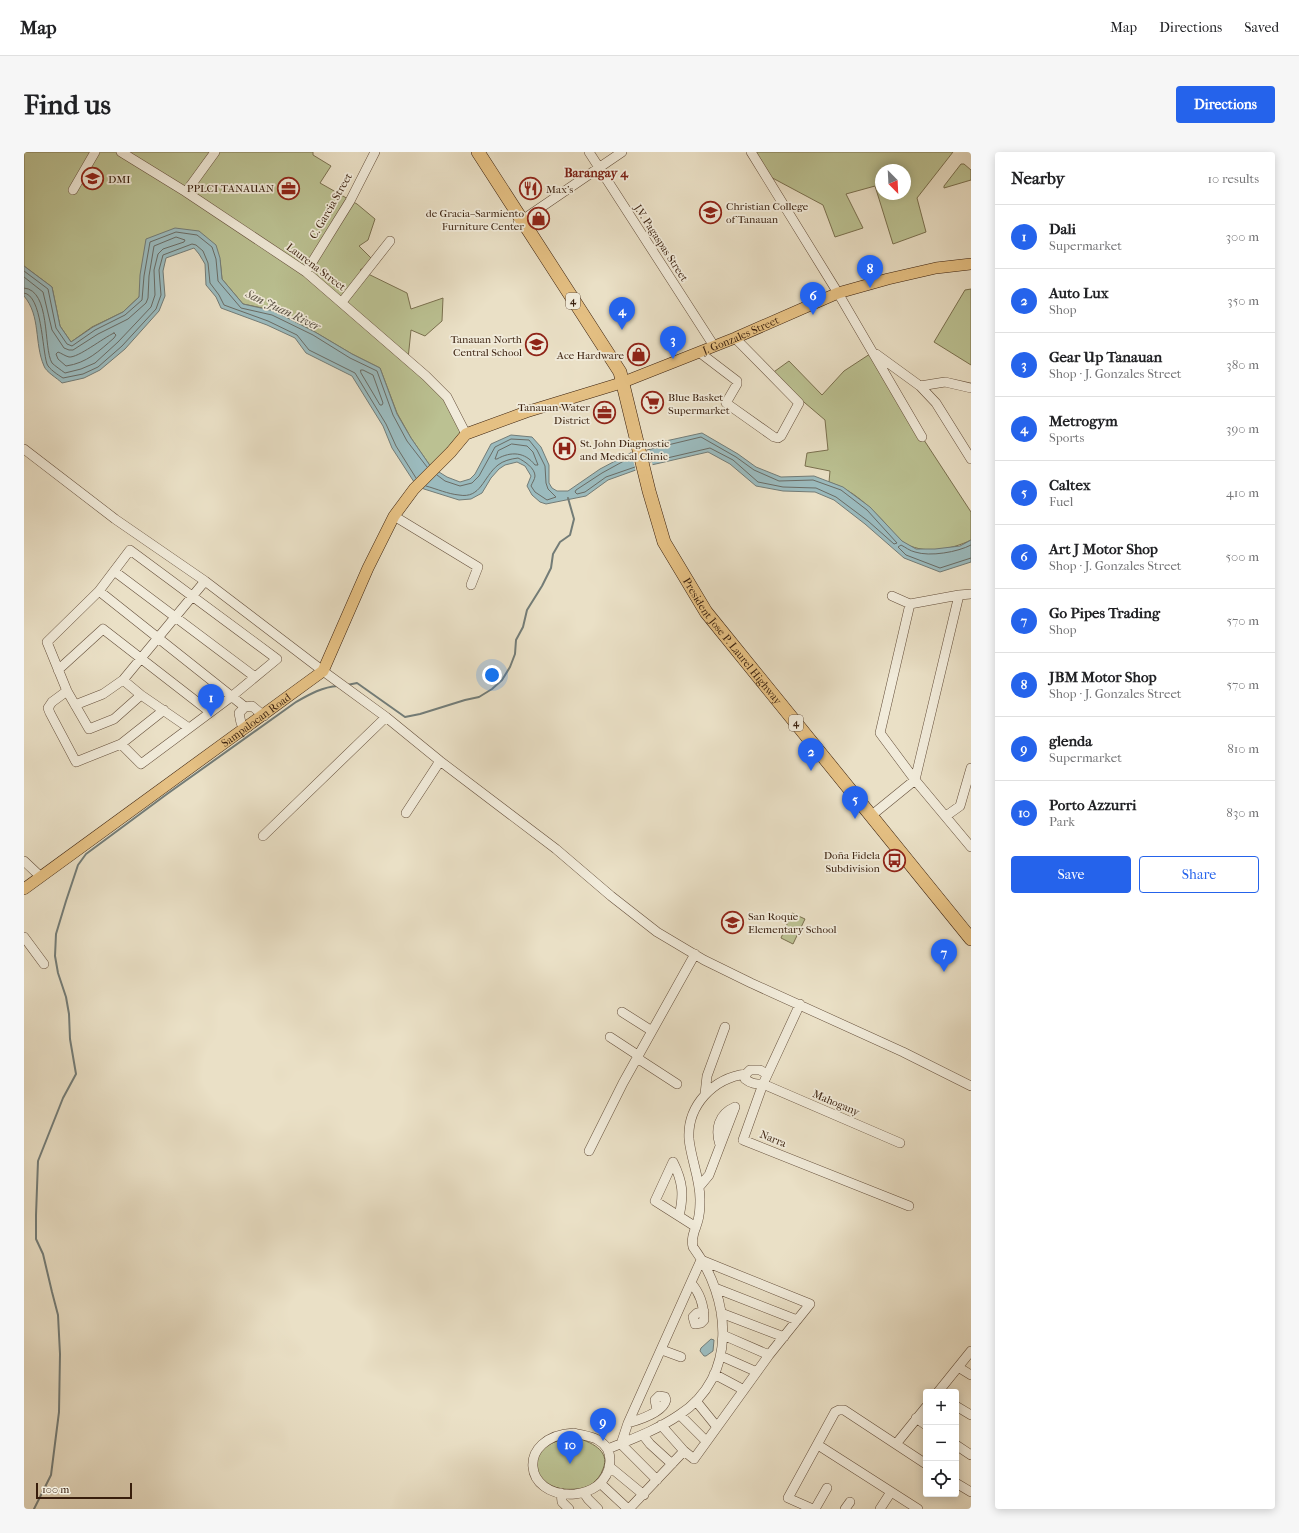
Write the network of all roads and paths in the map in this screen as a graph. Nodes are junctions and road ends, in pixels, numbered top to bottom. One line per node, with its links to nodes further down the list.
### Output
1 (95, 152): 11 (street)
2 (121, 152): 12 (street, Laurena Street)
3 (215, 152): 12 (street)
4 (374, 152): 16 (street, C. Garcia Street)
5 (470, 152): 13 (highway, President Jose P. Laurel Highway / 4)
6 (478, 152): 13 (highway, President Jose P. Laurel Highway / 4)
7 (589, 152): 10 (street, J.V. Pagaspas Street)
8 (622, 152): 10 (street)
9 (751, 152): 17 (street)
10 (599, 167): 13 (street); 20 (street, J.V. Pagaspas Street)
11 (73, 190)
12 (186, 192): 16 (street, Laurena Street)
13 (520, 222): 23 (highway, President Jose P. Laurel Highway / 4)
14 (390, 241): 18 (street)
15 (971, 264): 17 (main road, J. Gonzales Street)
16 (306, 272): 18 (street, Laurena Street)
17 (838, 293): 19 (main road, J. Gonzales Street); 22 (street)
18 (342, 302): 26 (street, Laurena Street)
19 (735, 338): 20 (main road, J. Gonzales Street); 21 (street)
20 (714, 346): 21 (main road, J. Gonzales Street)
21 (699, 352): 23 (main road, J. Gonzales Street)
22 (873, 352): 24 (street); 27 (street)
23 (621, 383): 26 (main road, J. Gonzales Street); 63 (highway, President Jose P. Laurel Highway / 4)
24 (920, 386): 25 (street); 29 (street)
25 (971, 388)
26 (466, 434): 30 (main road, Sampalocan Road)
27 (922, 437)
28 (24, 449): 32 (street)
29 (969, 453)
30 (394, 516): 33 (street); 44 (main road, Sampalocan Road)
31 (114, 571): 34 (street); 37 (street); 40 (street)
32 (205, 581): 37 (street); 44 (street)
33 (471, 585)
34 (99, 591): 41 (street); 43 (street)
35 (971, 594): 36 (street)
36 (959, 595): 39 (street); 61 (street)
37 (193, 596): 40 (street); 45 (street)
38 (892, 596): 39 (street)
39 (910, 604): 61 (street)
40 (175, 617): 41 (street); 45 (street)
41 (158, 638): 42 (street); 49 (street)
42 (142, 659): 43 (street); 46 (street); 53 (street)
43 (58, 670): 47 (street)
44 (323, 671): 54 (main road, Sampalocan Road); 55 (street)
45 (255, 677): 49 (street)
46 (123, 680): 48 (street); 50 (street)
47 (67, 691): 50 (street); 58 (street)
48 (141, 695): 50 (street); 52 (street)
49 (231, 696): 51 (street); 53 (street)
50 (75, 705)
51 (245, 707): 54 (street); 56 (street)
52 (164, 710): 57 (street); 58 (street)
53 (210, 712): 57 (street)
54 (264, 716): 56 (main road, Sampalocan Road)
55 (386, 717): 59 (street); 65 (street)
56 (248, 727): 68 (main road, Sampalocan Road)
57 (189, 728): 58 (street)
58 (121, 744)
59 (440, 762): 62 (street); 72 (street)
60 (971, 768): 64 (street)
61 (915, 780): 63 (street); 64 (street)
62 (406, 813)
63 (872, 815): 71 (highway, President Jose P. Laurel Highway / 4)
64 (946, 816): 66 (street)
65 (263, 836)
66 (971, 847)
67 (24, 861): 68 (street)
68 (42, 877): 69 (main road, Sampalocan Road)
69 (24, 889)
70 (24, 938): 73 (street)
71 (971, 939)
72 (695, 954): 74 (street); 77 (street)
73 (44, 964)
74 (800, 1004): 80 (street, Narra); 84 (street)
75 (622, 1012): 77 (street)
76 (725, 1027): 85 (street)
77 (652, 1031): 79 (street)
78 (610, 1037): 79 (street)
79 (638, 1057): 82 (street); 88 (street)
80 (767, 1074): 81 (street); 83 (street, Narra)
81 (746, 1077): 83 (street); 85 (street)
82 (677, 1084)
83 (763, 1084): 86 (street, Mahogany); 90 (street, Narra)
84 (971, 1086)
85 (705, 1094): 89 (street)
86 (900, 1143)
87 (720, 1146): 89 (street)
88 (589, 1151)
89 (699, 1187): 92 (street)
90 (909, 1206)
91 (679, 1216): 91 (street); 92 (street)
92 (696, 1227): 93 (street)
93 (701, 1260): 94 (street); 95 (street); 98 (street)
94 (691, 1283): 96 (street); 101 (street)
95 (715, 1288): 97 (street); 98 (street)
96 (704, 1311)
97 (721, 1313): 99 (street); 100 (street)
98 (797, 1320): 100 (street)
99 (723, 1335): 103 (street); 104 (street)
100 (784, 1337): 103 (street)
101 (662, 1350): 105 (street); 119 (street)
102 (971, 1351): 106 (street)
103 (769, 1355): 107 (street)
104 (721, 1356): 107 (street); 108 (street)
105 (681, 1357)
106 (958, 1367): 109 (street); 110 (street)
107 (757, 1372): 111 (street)
108 (714, 1374): 111 (street); 112 (street)
109 (971, 1375)
110 (940, 1389)
111 (744, 1390): 122 (street)
112 (696, 1401): 116 (street); 122 (street)
113 (959, 1408): 117 (street)
114 (657, 1410): 119 (street)
115 (923, 1410): 118 (street)
116 (680, 1415): 121 (street); 124 (street)
117 (971, 1416)
118 (916, 1418): 120 (street); 126 (street)
119 (628, 1423): 125 (street)
120 (923, 1423)
121 (661, 1425): 123 (street); 130 (street)
122 (717, 1427): 124 (street)
123 (643, 1435): 125 (street); 133 (street)
124 (706, 1441): 130 (street)
125 (621, 1444): 129 (street); 135 (street)
126 (896, 1444): 127 (street); 132 (street)
127 (818, 1445): 139 (street); 147 (street)
128 (959, 1447): 131 (street)
129 (608, 1449): 134 (street); 141 (street)
130 (684, 1452): 133 (street)
131 (971, 1455)
132 (923, 1462)
133 (672, 1464): 135 (street)
134 (610, 1467): 136 (street); 143 (street)
135 (657, 1480): 143 (street)
136 (600, 1483): 142 (street); 146 (street)
137 (959, 1485): 140 (street)
138 (827, 1488): 147 (street)
139 (891, 1492): 148 (street); 149 (street)
140 (971, 1492)
141 (561, 1493): 142 (street); 144 (street)
142 (584, 1493): 145 (street)
143 (644, 1495): 146 (street)
144 (569, 1509)
145 (598, 1509)
146 (629, 1509)
147 (814, 1509)
148 (880, 1509)
149 (918, 1509)

